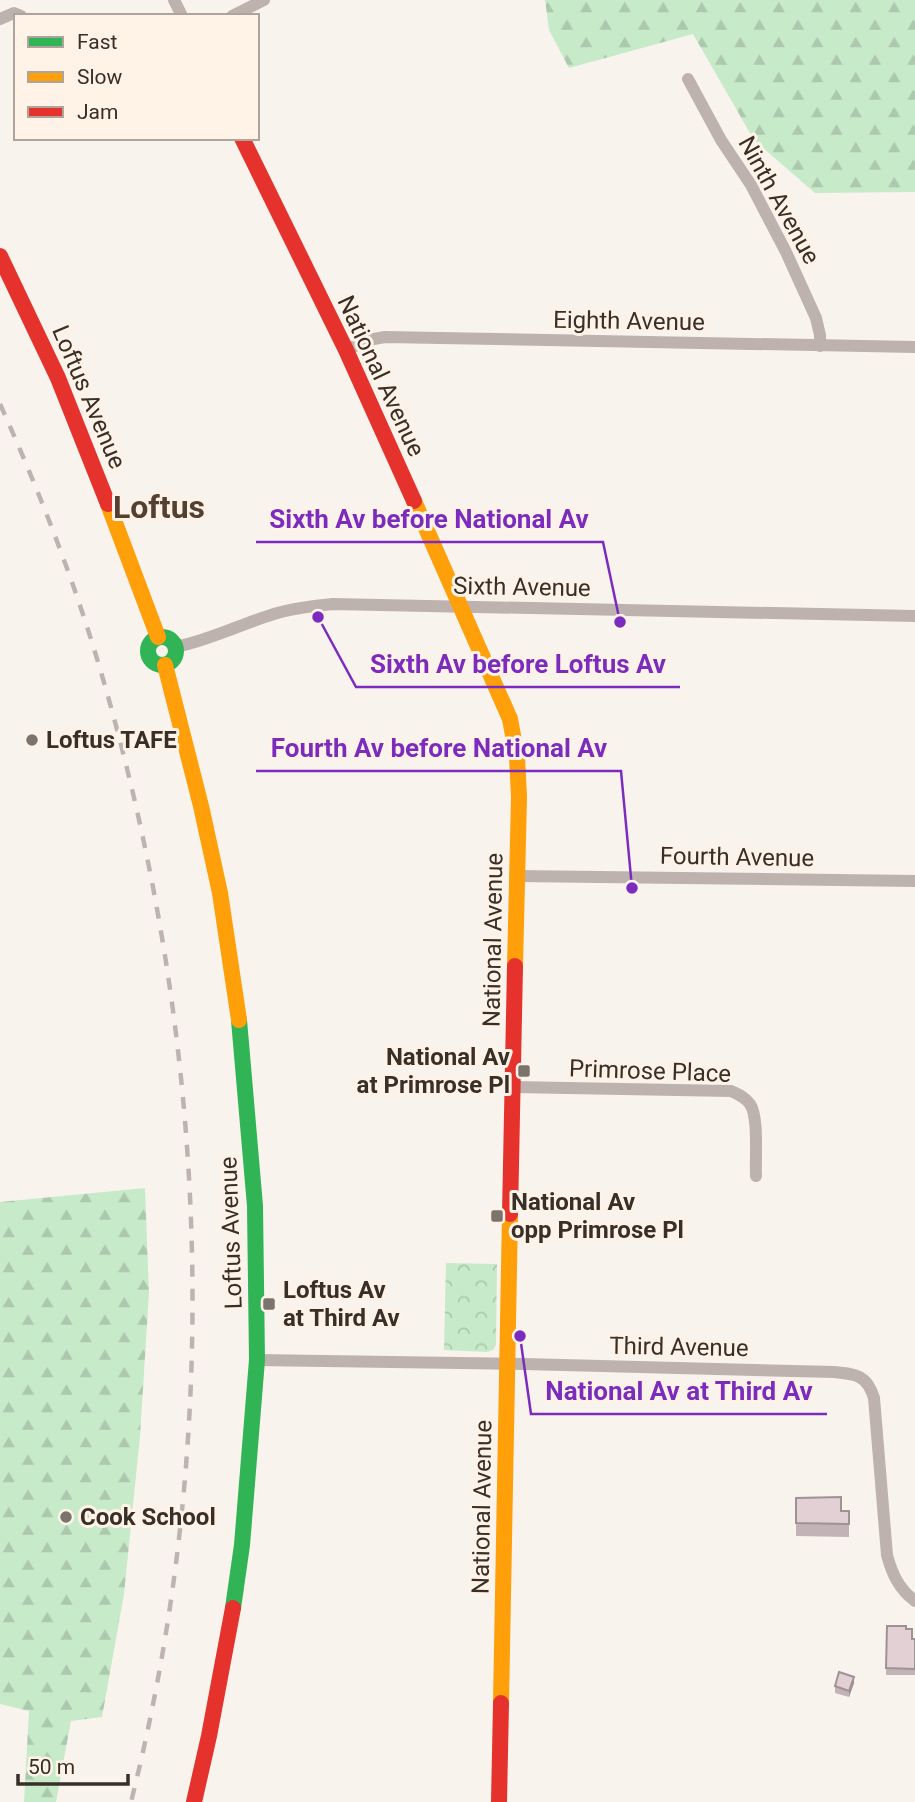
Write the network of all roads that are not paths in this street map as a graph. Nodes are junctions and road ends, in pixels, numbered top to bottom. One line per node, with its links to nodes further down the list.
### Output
1 (264, 0): 2 (street)
2 (236, 14)
3 (688, 79): 6 (street, Ninth Avenue)
4 (243, 140): 8 (street, National Avenue)
5 (0, 256): 11 (street, Loftus Avenue)
6 (820, 346): 7 (street, Eighth Avenue); 8 (street, Eighth Avenue)
7 (915, 347)
8 (345, 350): 9 (street, National Avenue)
9 (461, 607): 10 (street, Sixth Avenue); 12 (street, Sixth Avenue); 14 (street, National Avenue)
10 (915, 615)
11 (158, 638): 12 (street); 13 (street)
12 (176, 647): 13 (street)
13 (165, 665): 18 (street, Loftus Avenue)
14 (517, 876): 15 (street, Fourth Avenue); 16 (street, National Avenue)
15 (915, 881)
16 (513, 1087): 17 (street, Primrose Place); 19 (street, National Avenue)
17 (756, 1176)
18 (257, 1360): 19 (street, Third Avenue); 21 (street, Loftus Avenue)
19 (507, 1364): 20 (street, Third Avenue); 22 (street, National Avenue)
20 (915, 1601)
21 (194, 1802)
22 (499, 1802)

